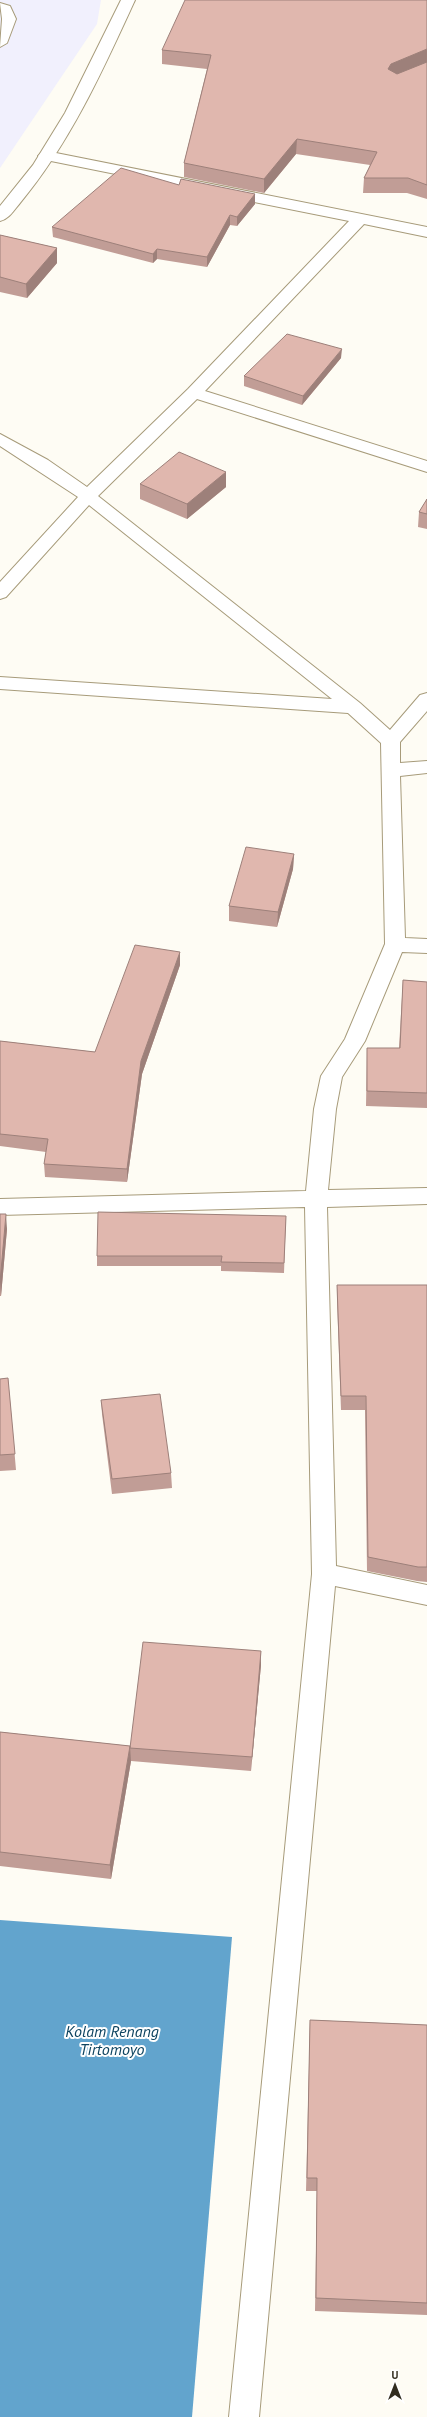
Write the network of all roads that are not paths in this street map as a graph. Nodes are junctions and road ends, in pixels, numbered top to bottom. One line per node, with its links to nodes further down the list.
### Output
1 (128, 0): 4 (street)
2 (0, 7): 3 (street)
3 (0, 42)
4 (46, 156): 5 (street); 6 (street)
5 (0, 216)
6 (360, 219): 7 (street); 8 (street)
7 (427, 232)
8 (194, 393): 10 (street); 11 (street)
9 (0, 439): 11 (street)
10 (427, 468)
11 (88, 496): 12 (street); 15 (street)
12 (0, 593)
13 (0, 683): 15 (street)
14 (427, 698): 16 (street)
15 (354, 707): 16 (street)
16 (391, 741): 18 (street)
17 (427, 767): 18 (street)
18 (390, 770): 19 (street)
19 (395, 944): 20 (street); 22 (street)
20 (427, 946)
21 (427, 1196): 22 (street)
22 (316, 1198): 23 (street); 24 (street)
23 (0, 1208)
24 (324, 1574): 25 (street); 26 (street)
25 (427, 1594)
26 (244, 2417)

